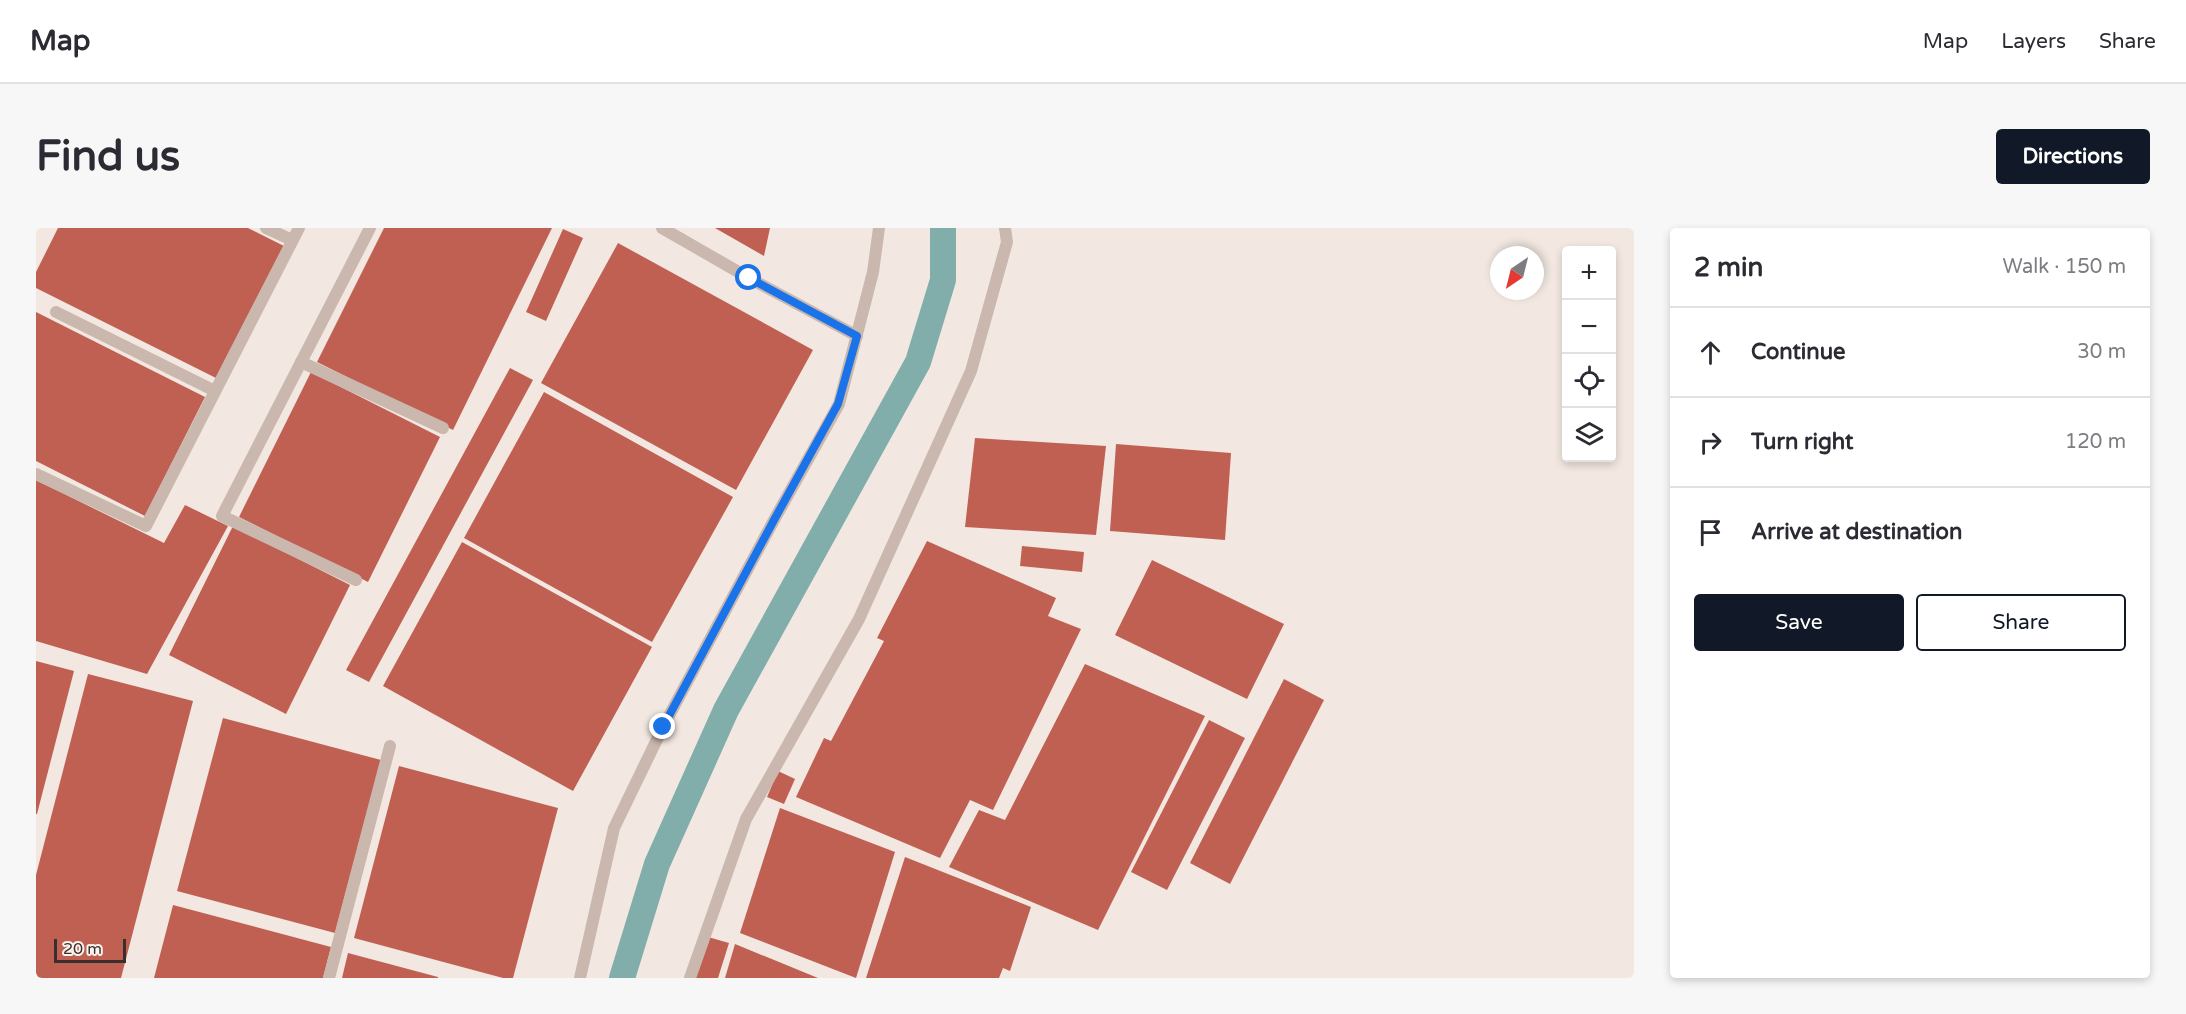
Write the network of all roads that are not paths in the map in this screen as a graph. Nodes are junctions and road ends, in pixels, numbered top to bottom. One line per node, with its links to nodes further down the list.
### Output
1 (266, 228): 7 (lane)
2 (298, 228): 7 (lane)
3 (370, 228): 10 (lane)
4 (662, 228): 9 (lane)
5 (879, 228): 9 (lane)
6 (1005, 228): 18 (lane)
7 (292, 240): 11 (lane)
8 (56, 312): 11 (lane)
9 (857, 336): 17 (lane)
10 (301, 362): 12 (lane); 14 (lane)
11 (215, 391): 13 (lane)
12 (443, 428)
13 (36, 474)
14 (356, 580)
15 (390, 746): 16 (lane)
16 (329, 978)
17 (579, 978)
18 (690, 978)

